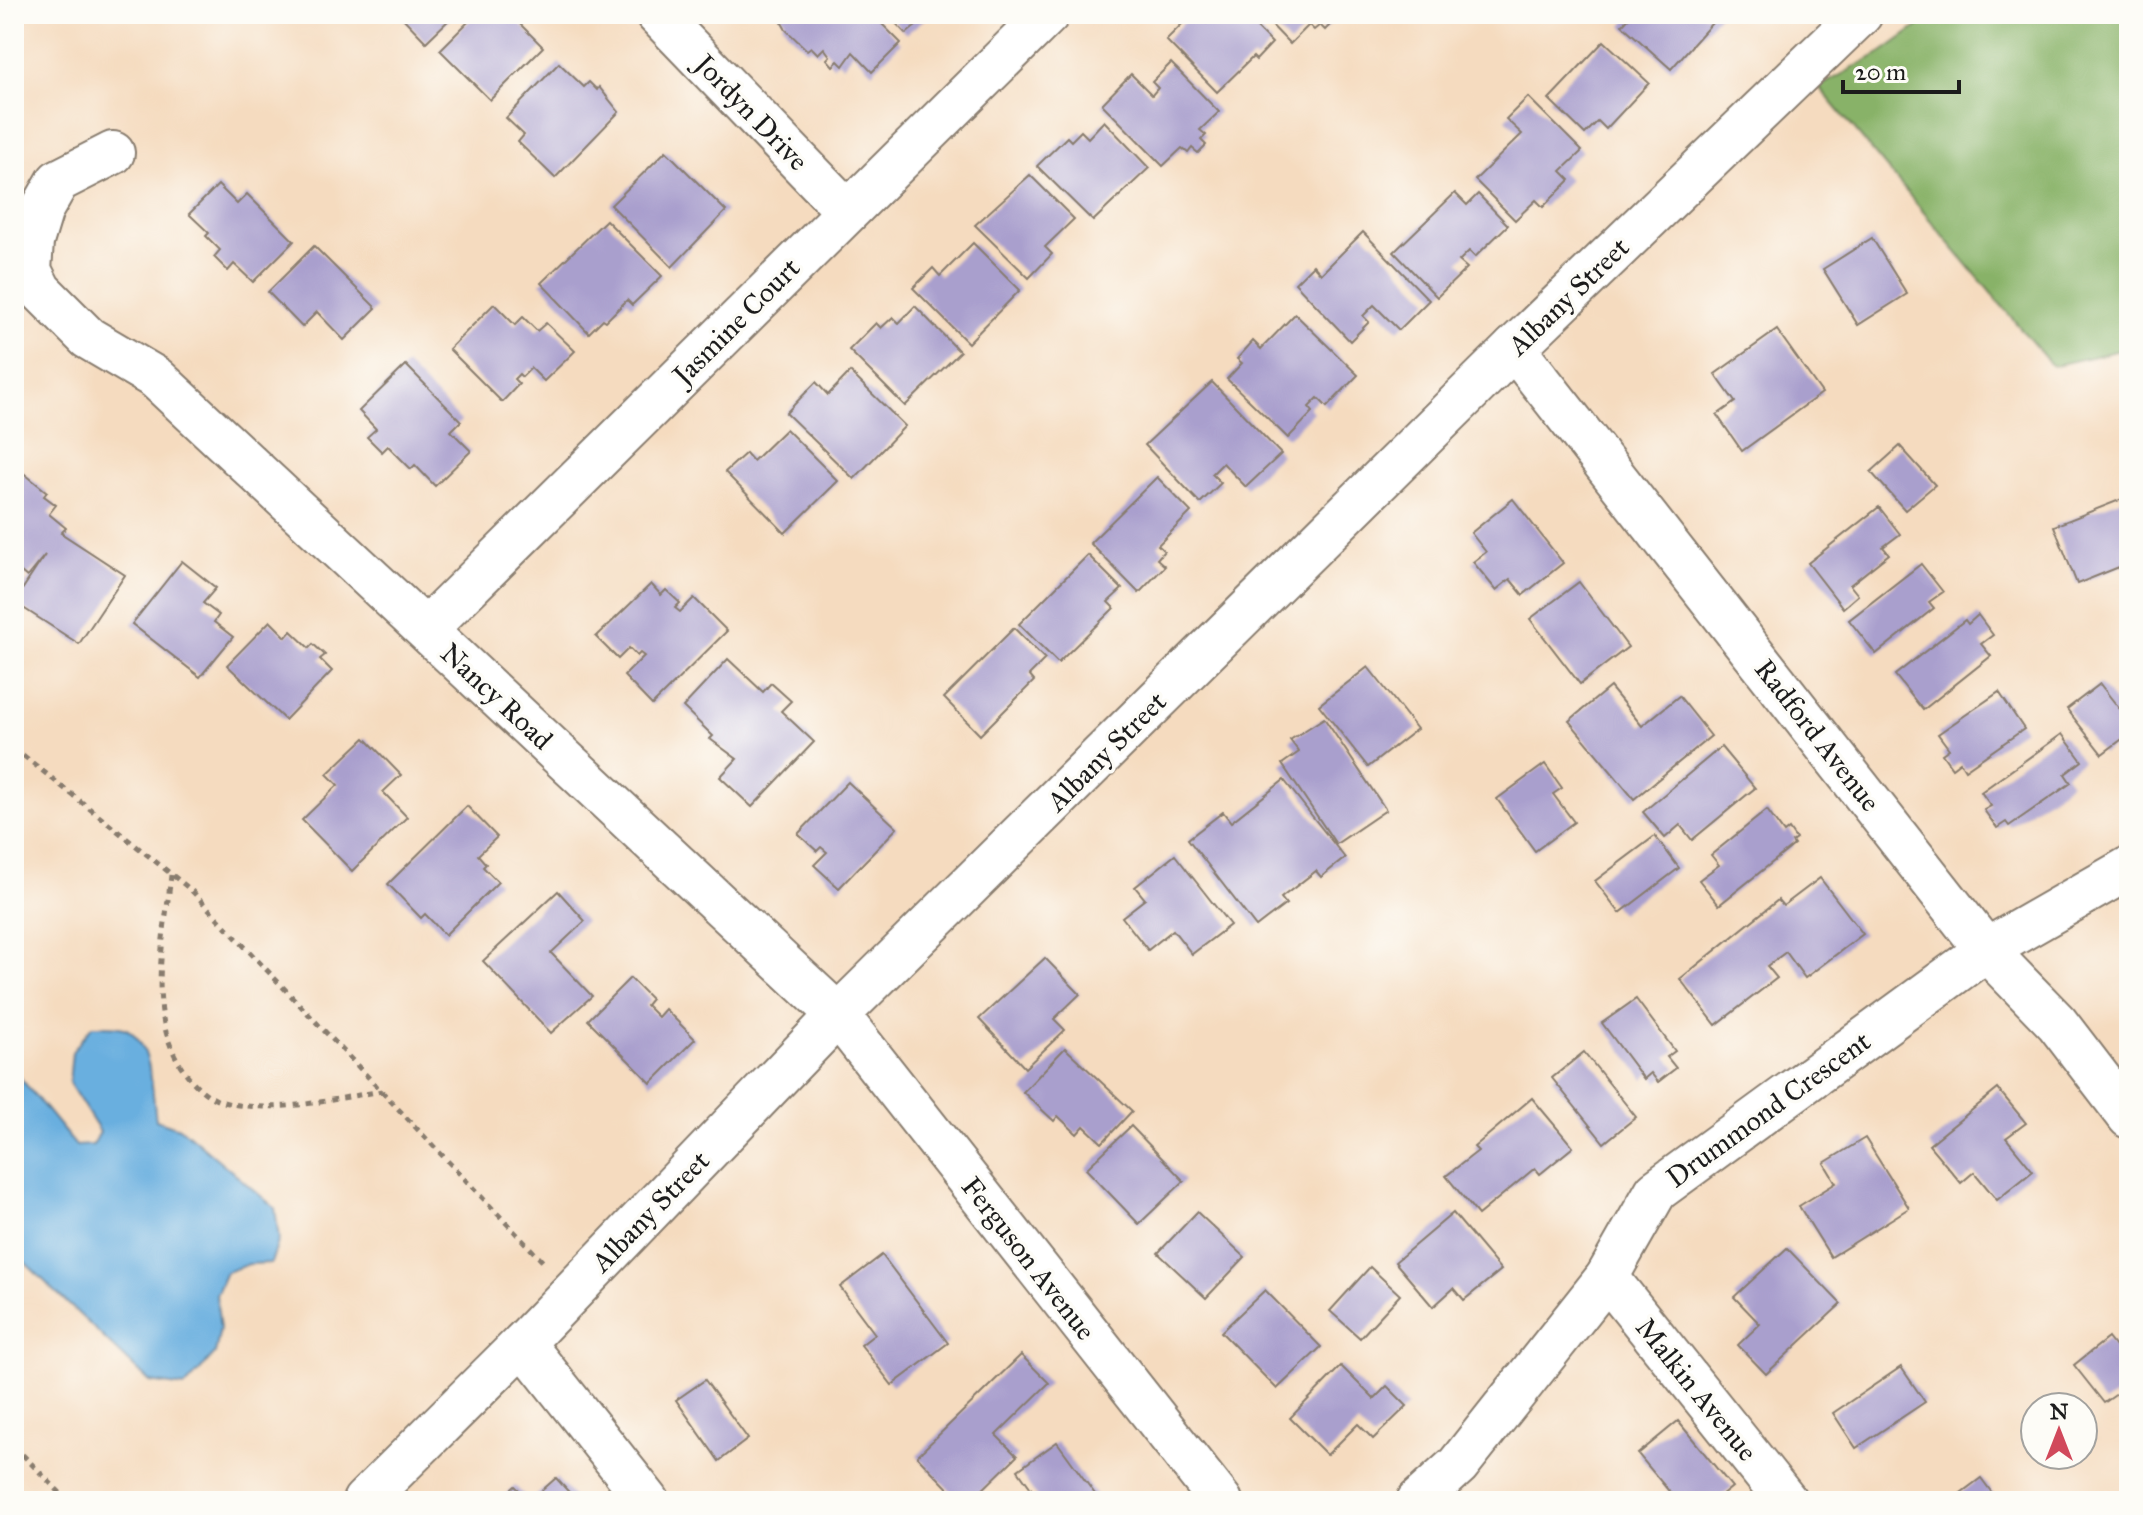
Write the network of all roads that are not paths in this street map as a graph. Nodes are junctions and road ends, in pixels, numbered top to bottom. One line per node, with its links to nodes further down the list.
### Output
1 (657, 14): 5 (street, Jordyn Drive)
2 (1048, 14): 5 (street, Jasmine Court)
3 (1861, 14): 6 (street, Albany Street)
4 (113, 153): 7 (street, Nancy Road)
5 (847, 211): 7 (street, Jasmine Court)
6 (1514, 348): 9 (street, Radford Avenue); 10 (street, Albany Street)
7 (426, 629): 10 (street, Nancy Road)
8 (2129, 868): 9 (street, Drummond Crescent)
9 (1986, 950): 11 (street, Radford Avenue); 12 (street, Drummond Crescent)
10 (838, 1015): 13 (street, Albany Street); 16 (street, Ferguson Avenue)
11 (2129, 1117)
12 (1607, 1277): 17 (street, Drummond Crescent); 18 (street, Malkin Avenue)
13 (523, 1343): 14 (street, Albany Street); 15 (street)
14 (364, 1501)
15 (648, 1501)
16 (1221, 1501)
17 (1418, 1501)
18 (1786, 1501)

